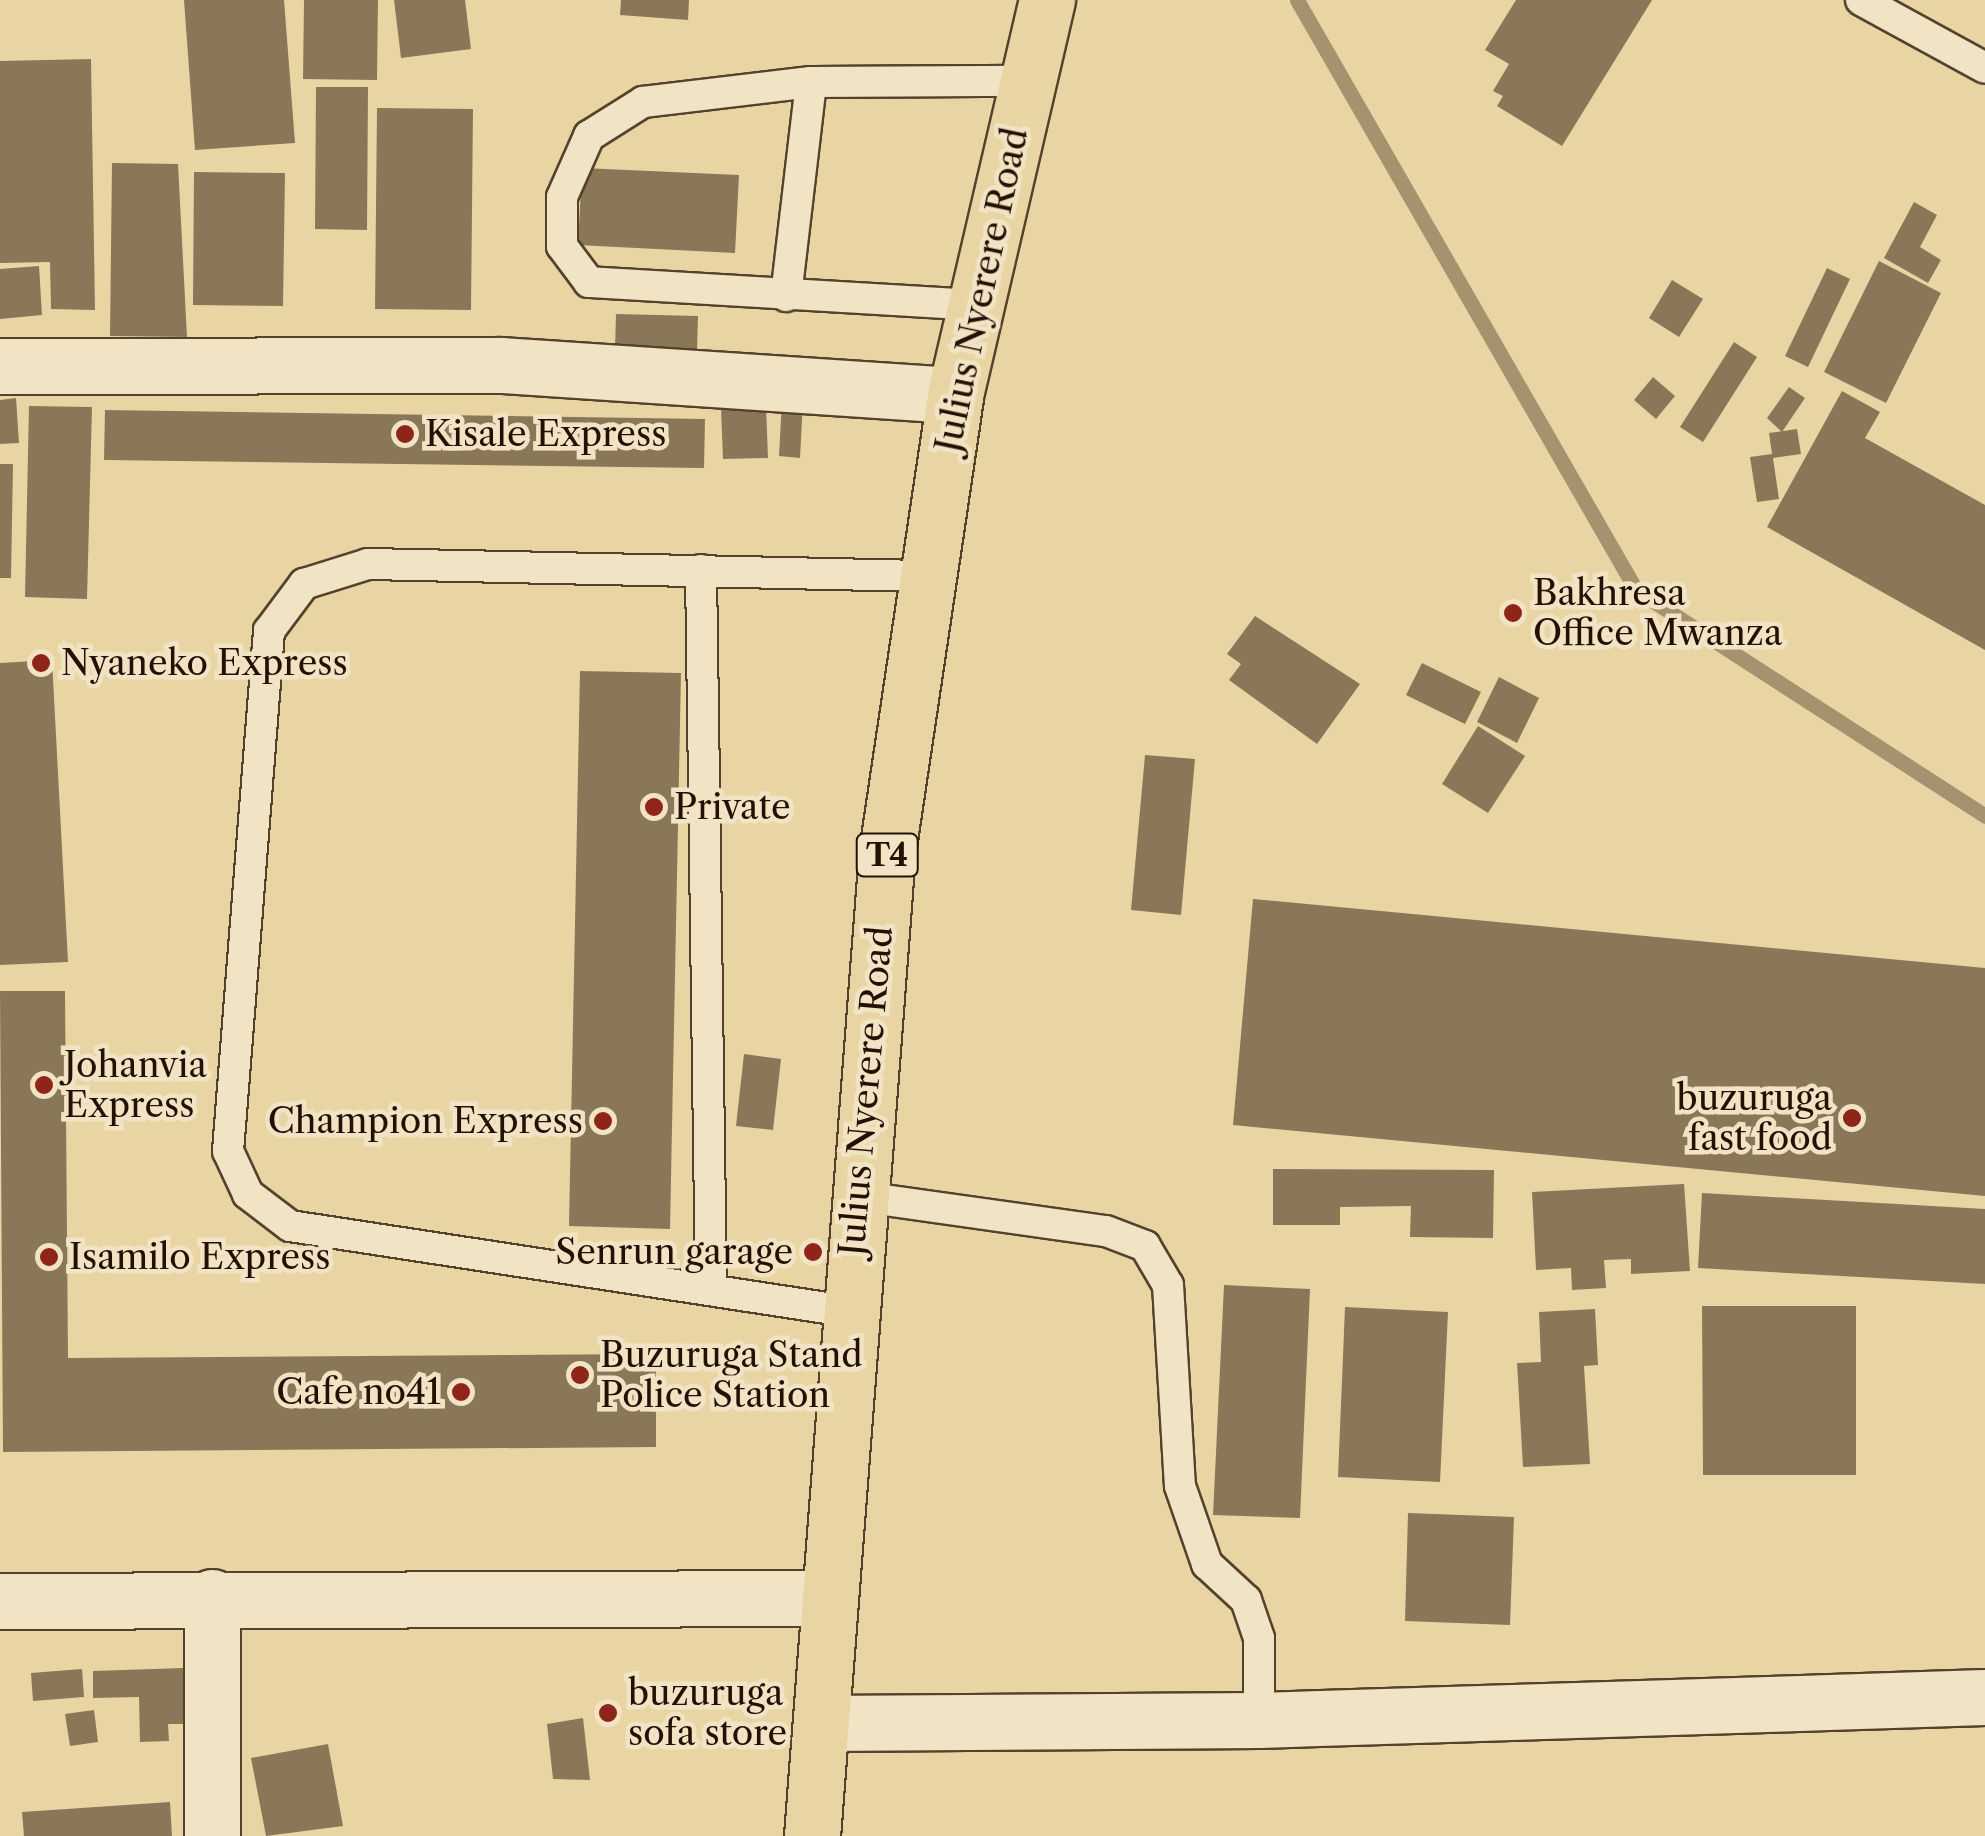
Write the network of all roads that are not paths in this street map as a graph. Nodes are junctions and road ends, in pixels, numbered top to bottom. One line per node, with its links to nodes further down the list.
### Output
1 (1046, 0): 4 (highway, Julius Nyerere Road / T4)
2 (1861, 0): 3 (lane)
3 (1985, 68)
4 (1028, 81): 5 (lane); 7 (highway, Julius Nyerere Road / T4)
5 (811, 82): 6 (lane); 6 (lane)
6 (786, 296): 7 (lane)
7 (976, 305): 9 (highway, Julius Nyerere Road / T4)
8 (0, 366): 9 (street)
9 (956, 394): 11 (highway, Julius Nyerere Road / T4)
10 (701, 570): 11 (lane); 13 (lane); 13 (lane)
11 (924, 576): 12 (highway, Julius Nyerere Road / T4)
12 (856, 1196): 14 (highway, Julius Nyerere Road / T4); 19 (lane)
13 (711, 1289): 14 (lane)
14 (846, 1311): 16 (highway, Julius Nyerere Road / T4)
15 (212, 1597): 16 (street); 17 (street); 21 (street)
16 (830, 1598): 20 (highway, Julius Nyerere Road / T4)
17 (0, 1600)
18 (1985, 1697): 19 (street)
19 (1259, 1720): 20 (street)
20 (822, 1723): 22 (highway, Julius Nyerere Road / T4)
21 (212, 1836)
22 (812, 1836)

